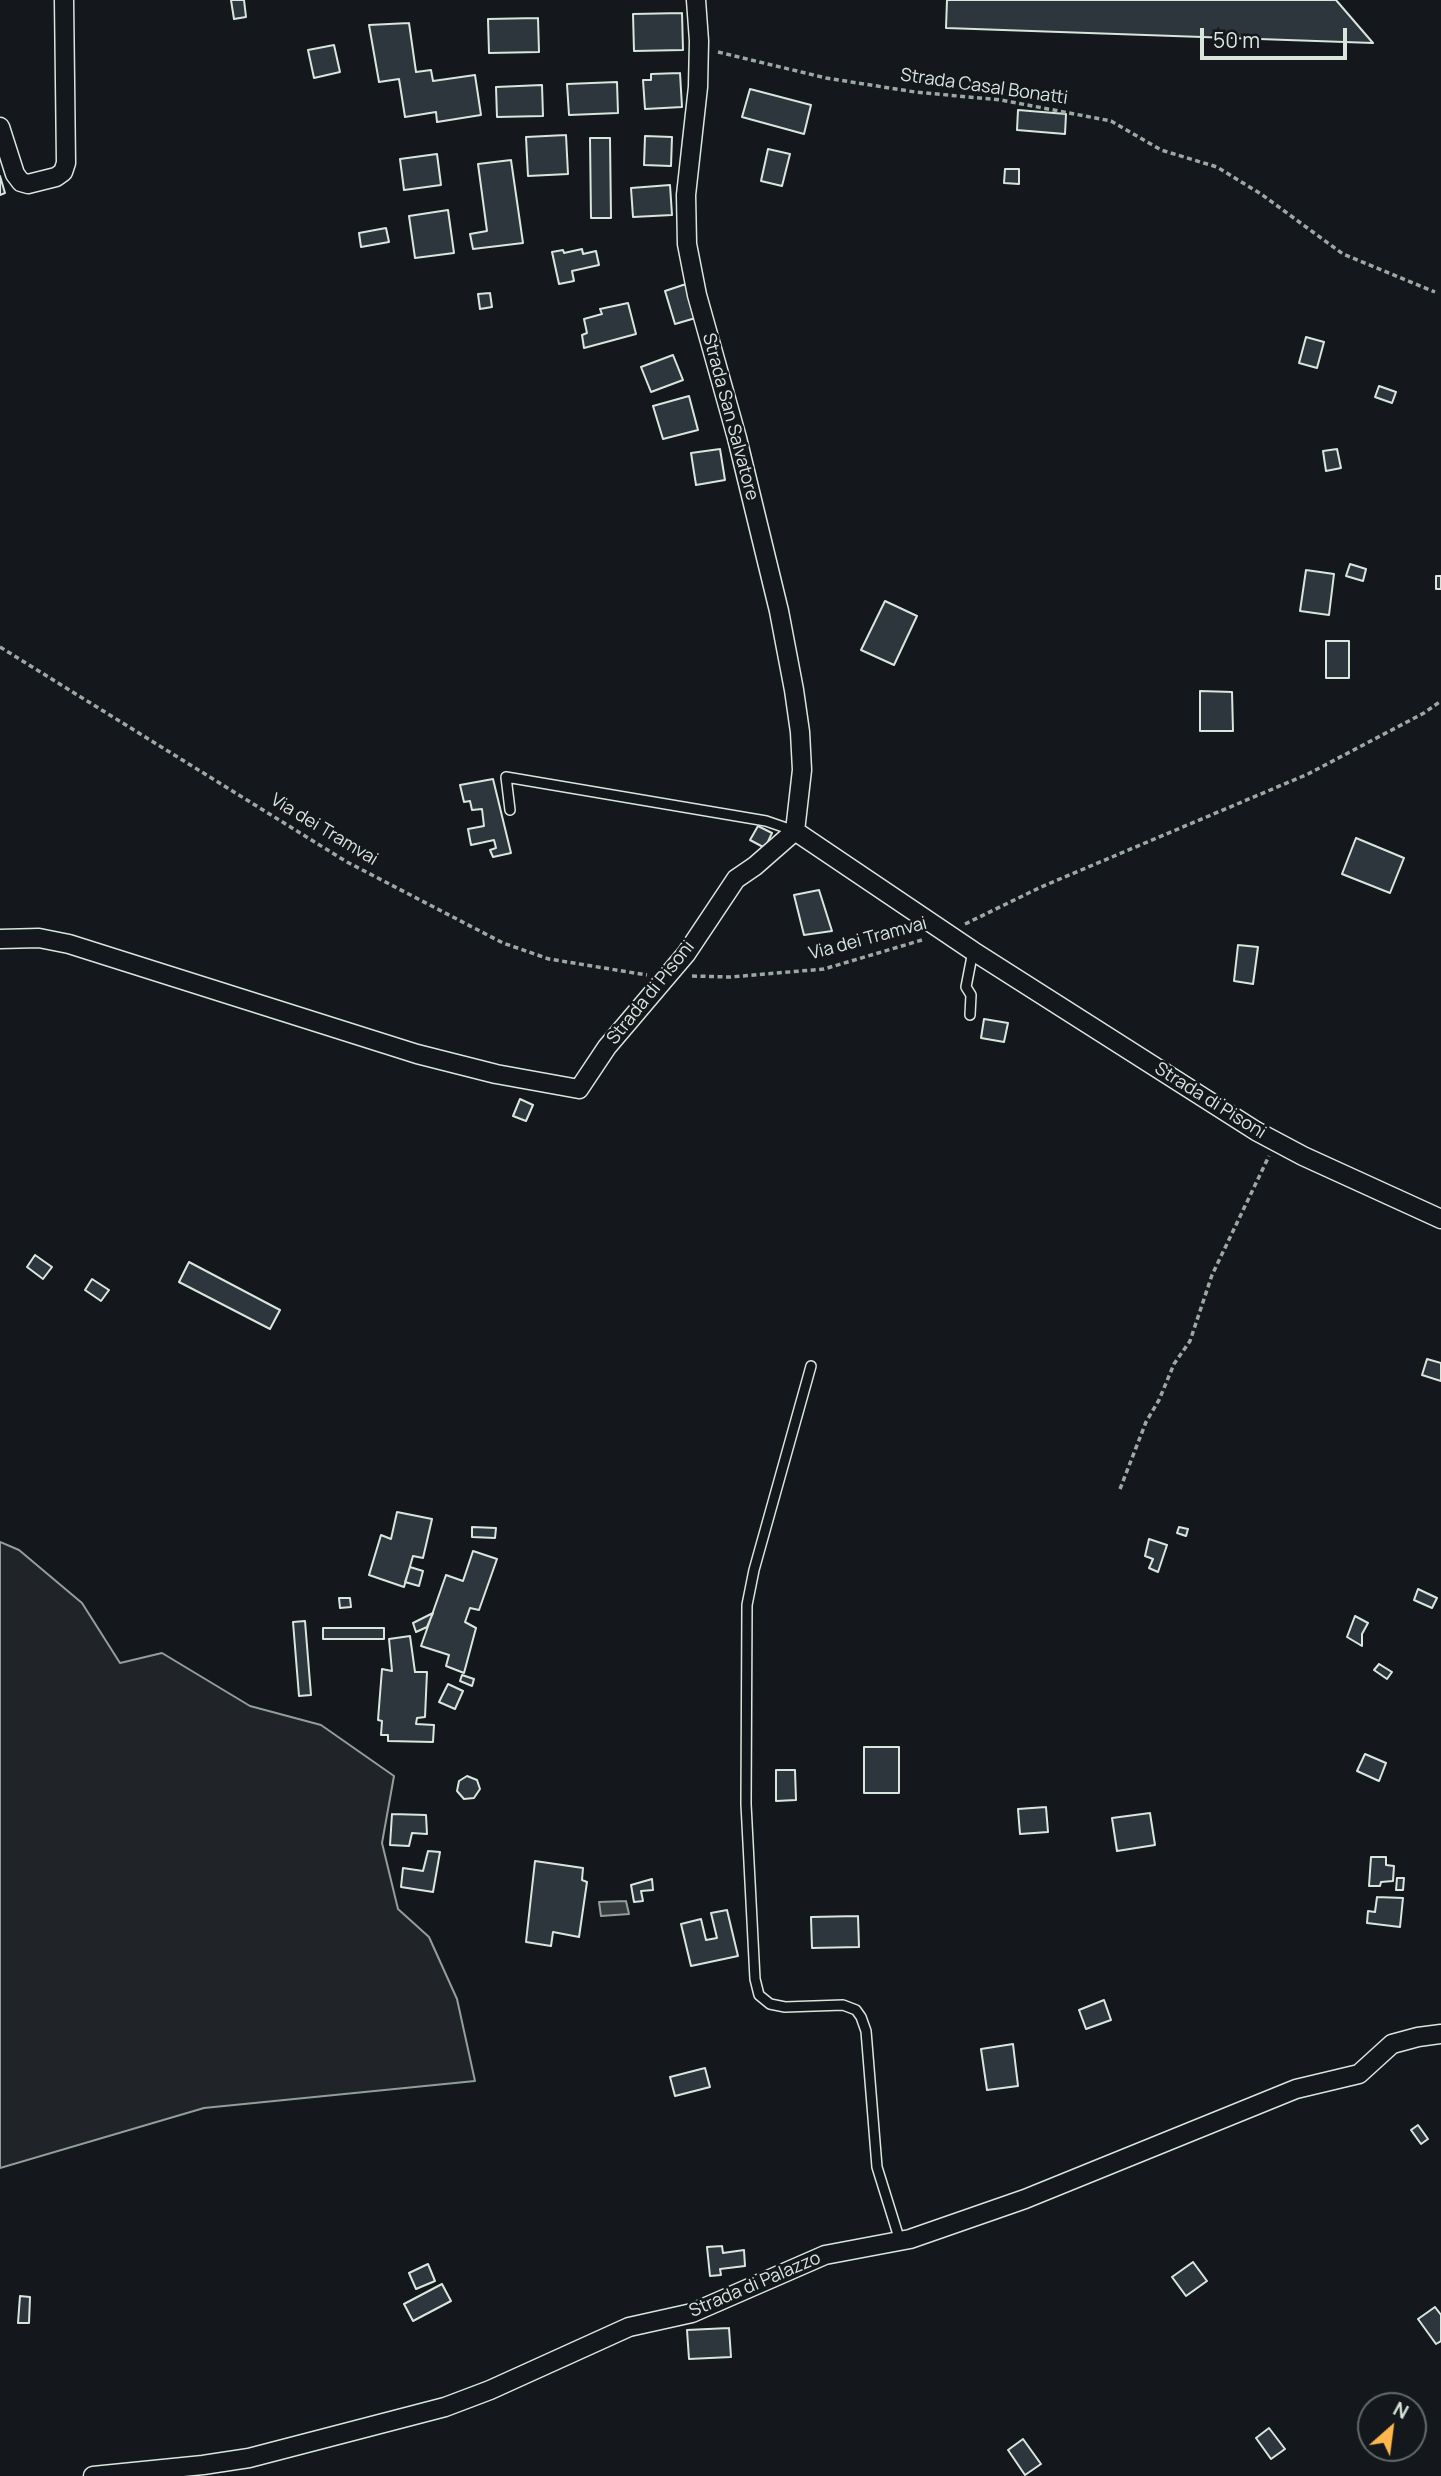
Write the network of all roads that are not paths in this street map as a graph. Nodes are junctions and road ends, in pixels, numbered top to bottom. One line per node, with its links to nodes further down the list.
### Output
1 (64, 0): 3 (street)
2 (696, 0): 5 (street, Strada San Salvatore)
3 (0, 127)
4 (510, 810): 5 (lane)
5 (795, 831): 6 (street, Strada di Pisoni); 7 (street, Strada di Pisoni)
6 (0, 939)
7 (973, 951): 8 (lane); 9 (street, Strada di Pisoni)
8 (970, 1015)
9 (1441, 1219)
10 (811, 1366): 12 (lane)
11 (1441, 2034): 12 (street, Strada di Palazzo)
12 (900, 2241): 13 (street, Strada di Palazzo)
13 (93, 2476)

